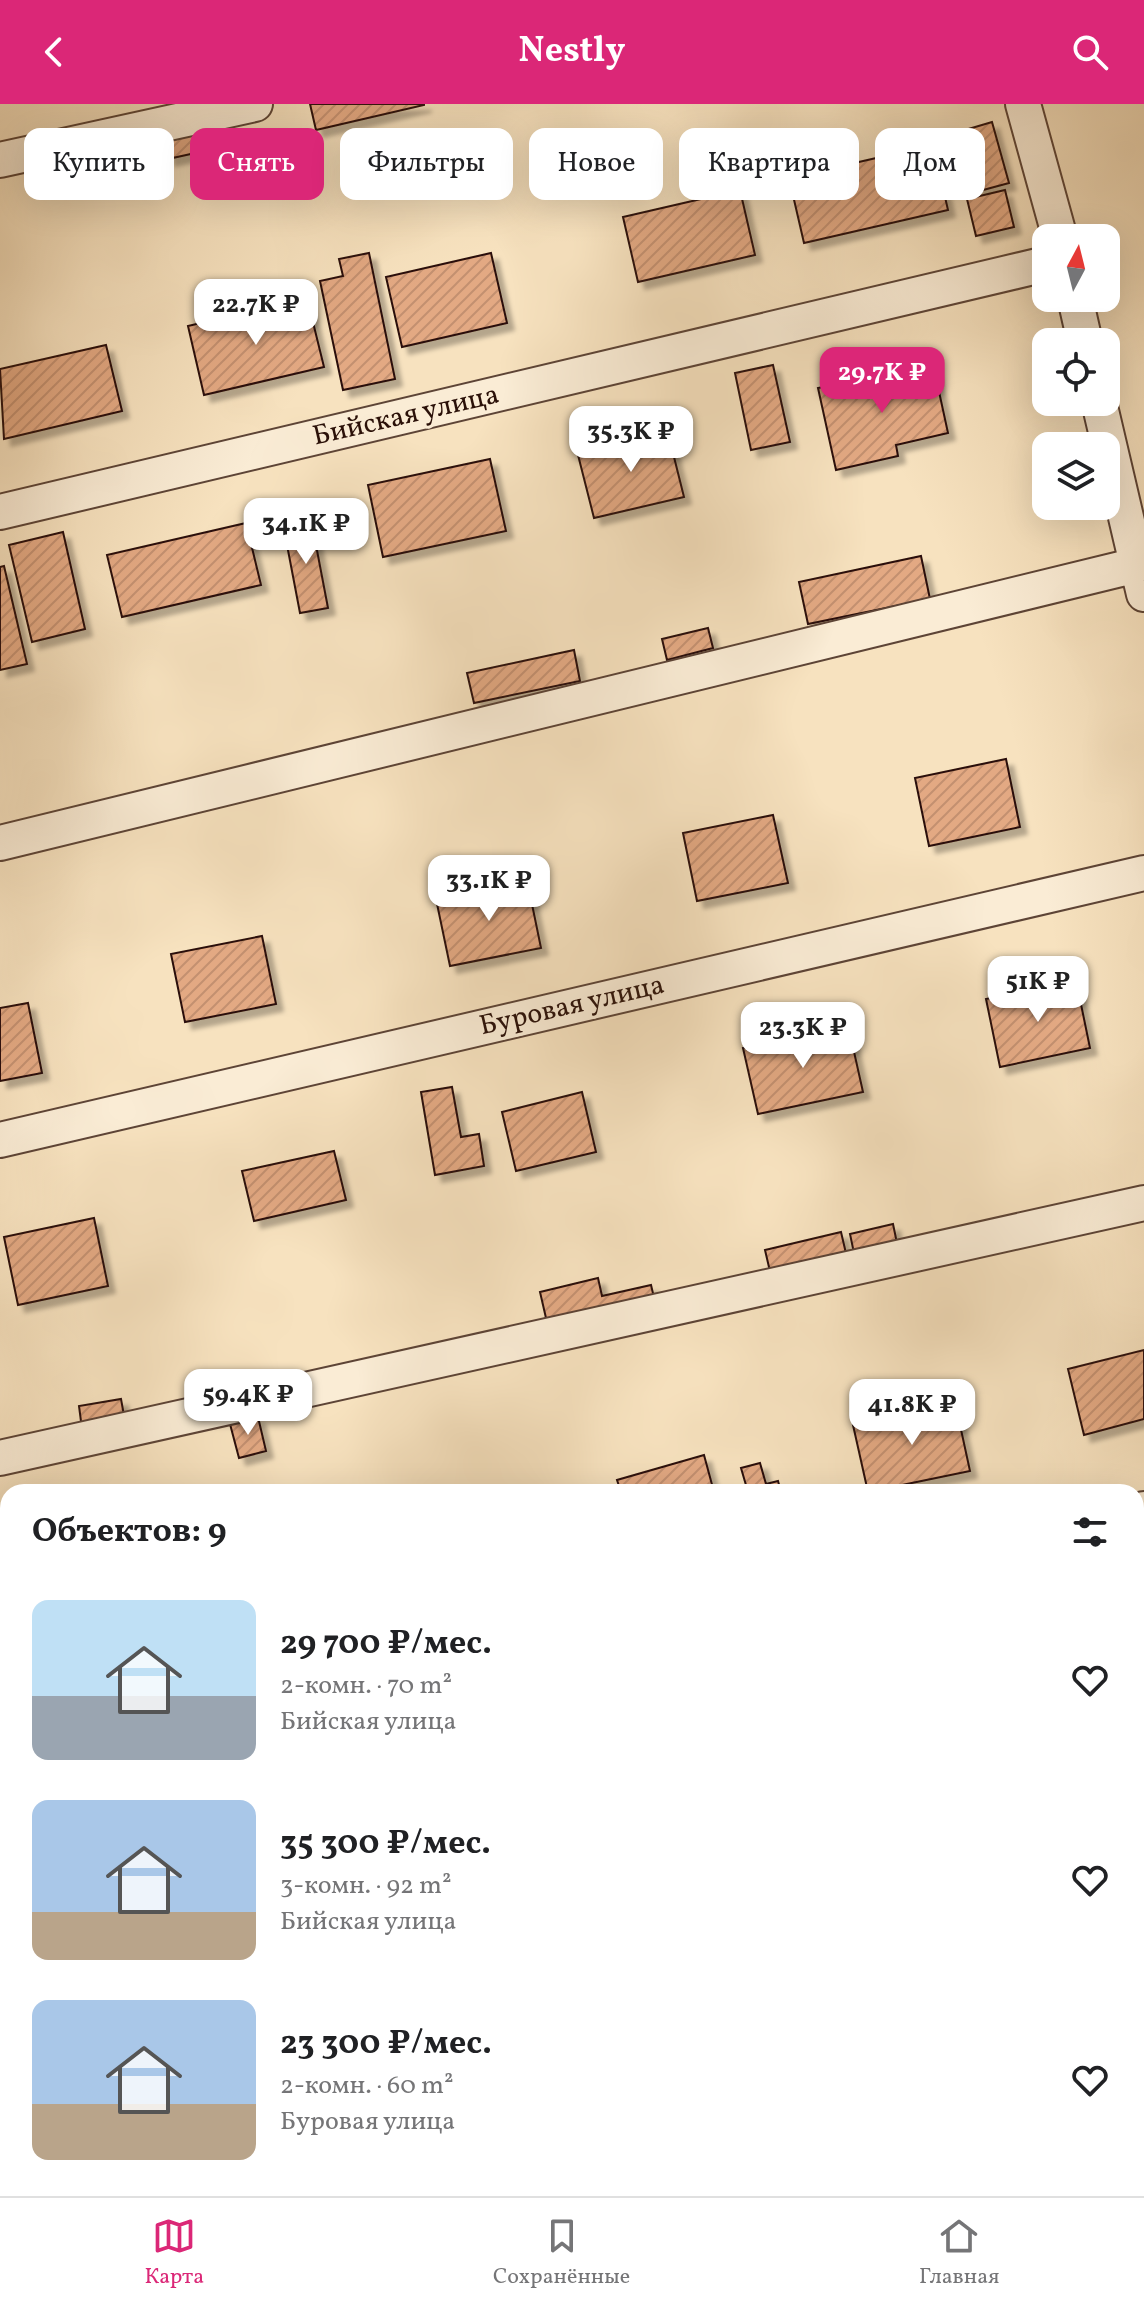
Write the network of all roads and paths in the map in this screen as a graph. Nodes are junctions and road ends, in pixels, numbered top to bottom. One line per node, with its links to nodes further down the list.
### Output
1 (255, 104): 3 (street)
2 (1023, 104): 4 (street)
3 (0, 160)
4 (1056, 224)
5 (1032, 267): 7 (street, Бийская улица)
6 (1102, 416): 8 (street)
7 (0, 512)
8 (1140, 580): 9 (street)
9 (0, 843)
10 (1144, 873): 11 (street, Буровая улица)
11 (0, 1140)
12 (1144, 1203): 13 (street)
13 (0, 1458)

